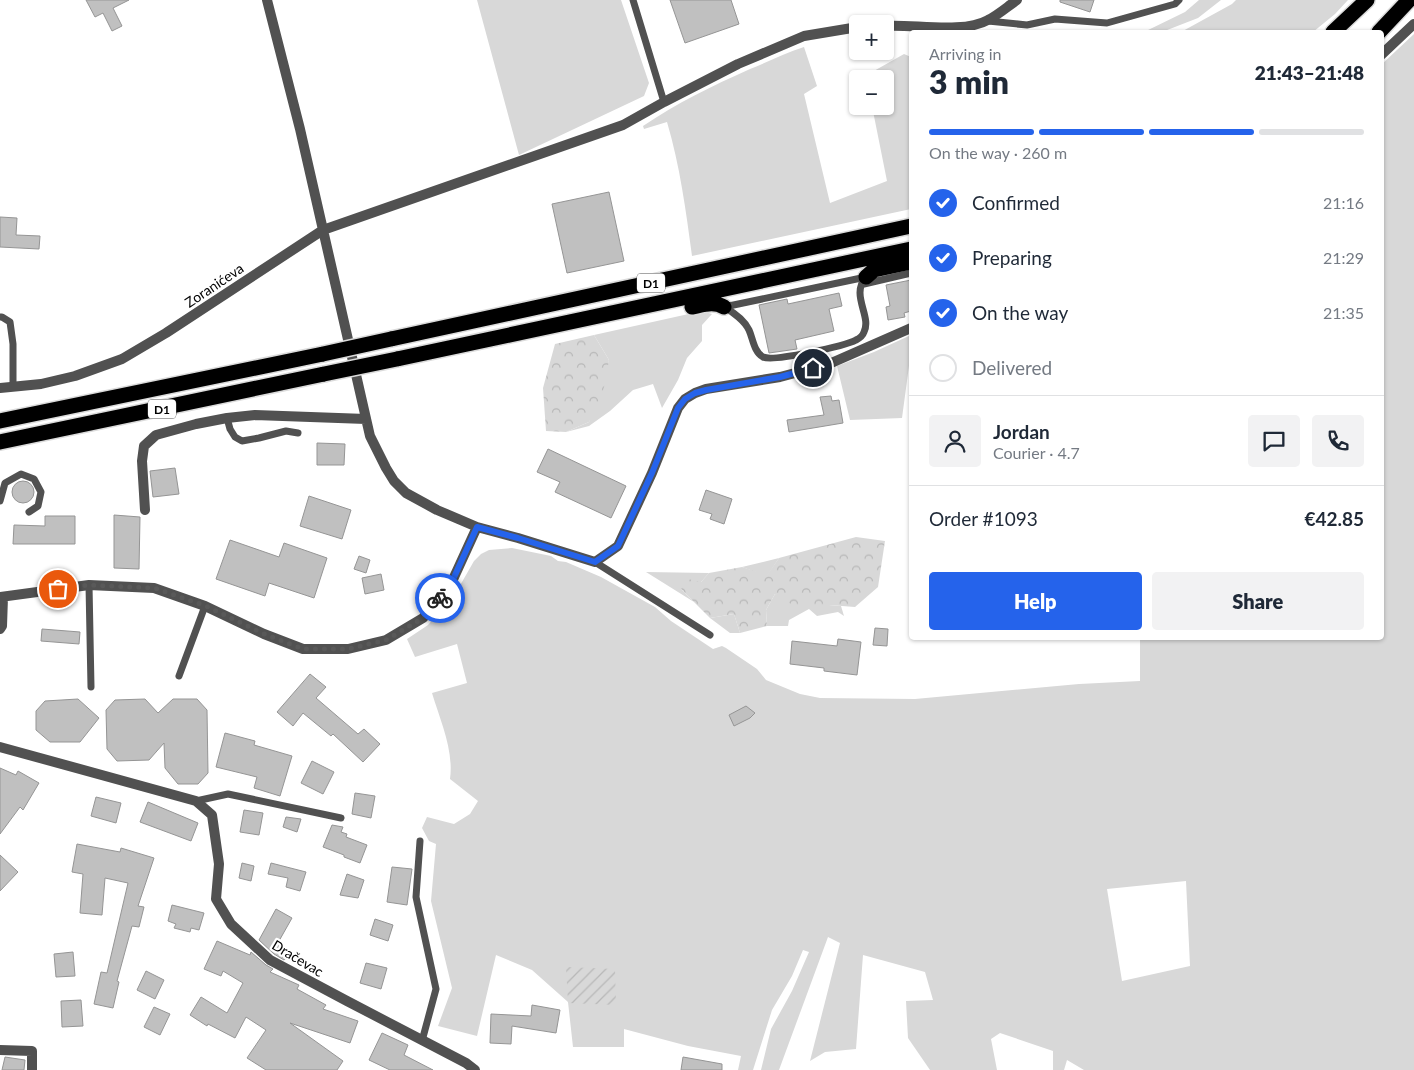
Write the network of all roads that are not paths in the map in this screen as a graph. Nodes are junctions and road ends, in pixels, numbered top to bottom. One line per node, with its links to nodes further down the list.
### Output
1 (268, 0): 16 (street)
2 (633, 0): 14 (lane)
3 (1016, 0): 7 (street)
4 (1179, 0): 7 (lane)
5 (1367, 0): 11 (highway)
6 (1409, 0): 12 (highway)
7 (988, 21): 9 (street)
8 (1414, 24): 13 (street)
9 (894, 25)
10 (849, 28): 14 (street, Zoranićeva)
11 (1335, 30)
12 (1381, 30)
13 (1384, 53)
14 (664, 102): 16 (street, Zoranićeva)
15 (909, 226): 31 (highway, D1, bridge)
16 (323, 230): 27 (street, Zoranićeva); 30 (street)
17 (909, 249): 21 (highway, D1)
18 (909, 262): 20 (highway)
19 (909, 273): 20 (lane)
20 (864, 280): 22 (lane); 25 (lane)
21 (667, 302): 22 (highway); 33 (highway, D1, bridge)
22 (724, 307): 25 (lane)
23 (0, 317): 27 (lane)
24 (909, 329): 26 (street)
25 (864, 334): 26 (lane)
26 (869, 347): 38 (street)
27 (13, 387): 28 (street, Zoranićeva)
28 (0, 388)
29 (227, 418): 30 (street); 32 (lane); 35 (street)
30 (366, 419): 37 (street)
31 (0, 421)
32 (298, 433)
33 (0, 442)
34 (0, 500): 36 (lane)
35 (145, 510)
36 (29, 512)
37 (477, 527): 38 (street); 41 (street)
38 (595, 562): 43 (lane)
39 (89, 585): 40 (street); 41 (street); 45 (lane)
40 (2, 597): 42 (street)
41 (206, 606): 44 (lane)
42 (0, 629)
43 (710, 635)
44 (179, 676)
45 (91, 686)
46 (0, 747): 47 (street)
47 (196, 801): 48 (lane); 50 (street, Dračevac)
48 (341, 818)
49 (420, 841): 50 (lane)
50 (422, 1041): 53 (street, Dračevac)
51 (0, 1050): 52 (street)
52 (32, 1070)
53 (475, 1070)

